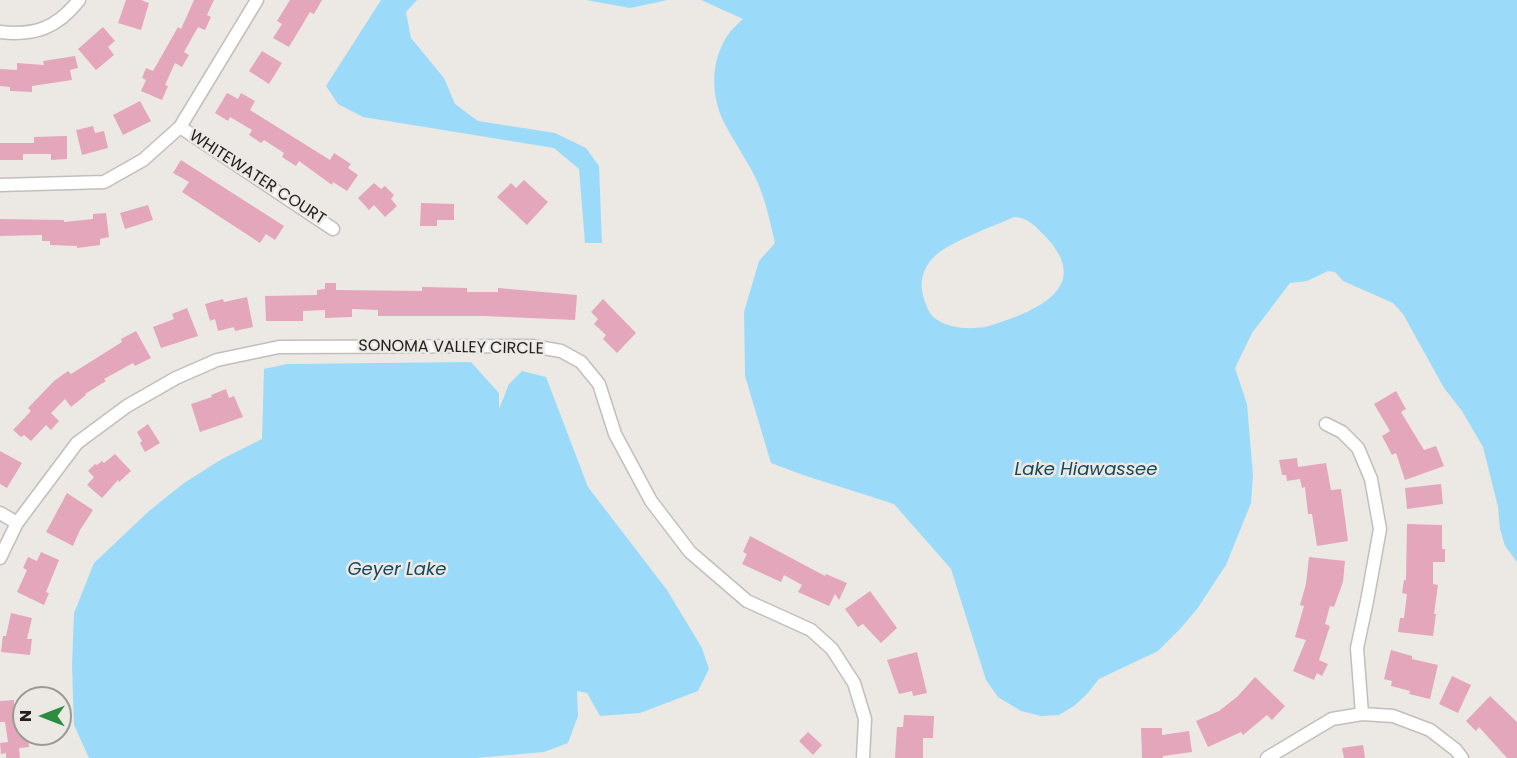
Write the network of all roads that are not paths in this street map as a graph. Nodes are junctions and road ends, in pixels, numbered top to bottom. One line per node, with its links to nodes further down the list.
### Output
1 (79, 0): 3 (street)
2 (257, 0): 4 (street)
3 (0, 32)
4 (180, 128): 5 (street); 6 (street, WHITEWATER COURT)
5 (0, 185)
6 (333, 229)
7 (1326, 424): 11 (street)
8 (0, 513): 9 (street)
9 (17, 523): 10 (street, SONOMA VALLEY CIRCLE); 12 (street, SONOMA VALLEY CIRCLE)
10 (0, 558)
11 (1362, 714): 13 (street); 14 (street)
12 (863, 758)
13 (1267, 758)
14 (1462, 758)

